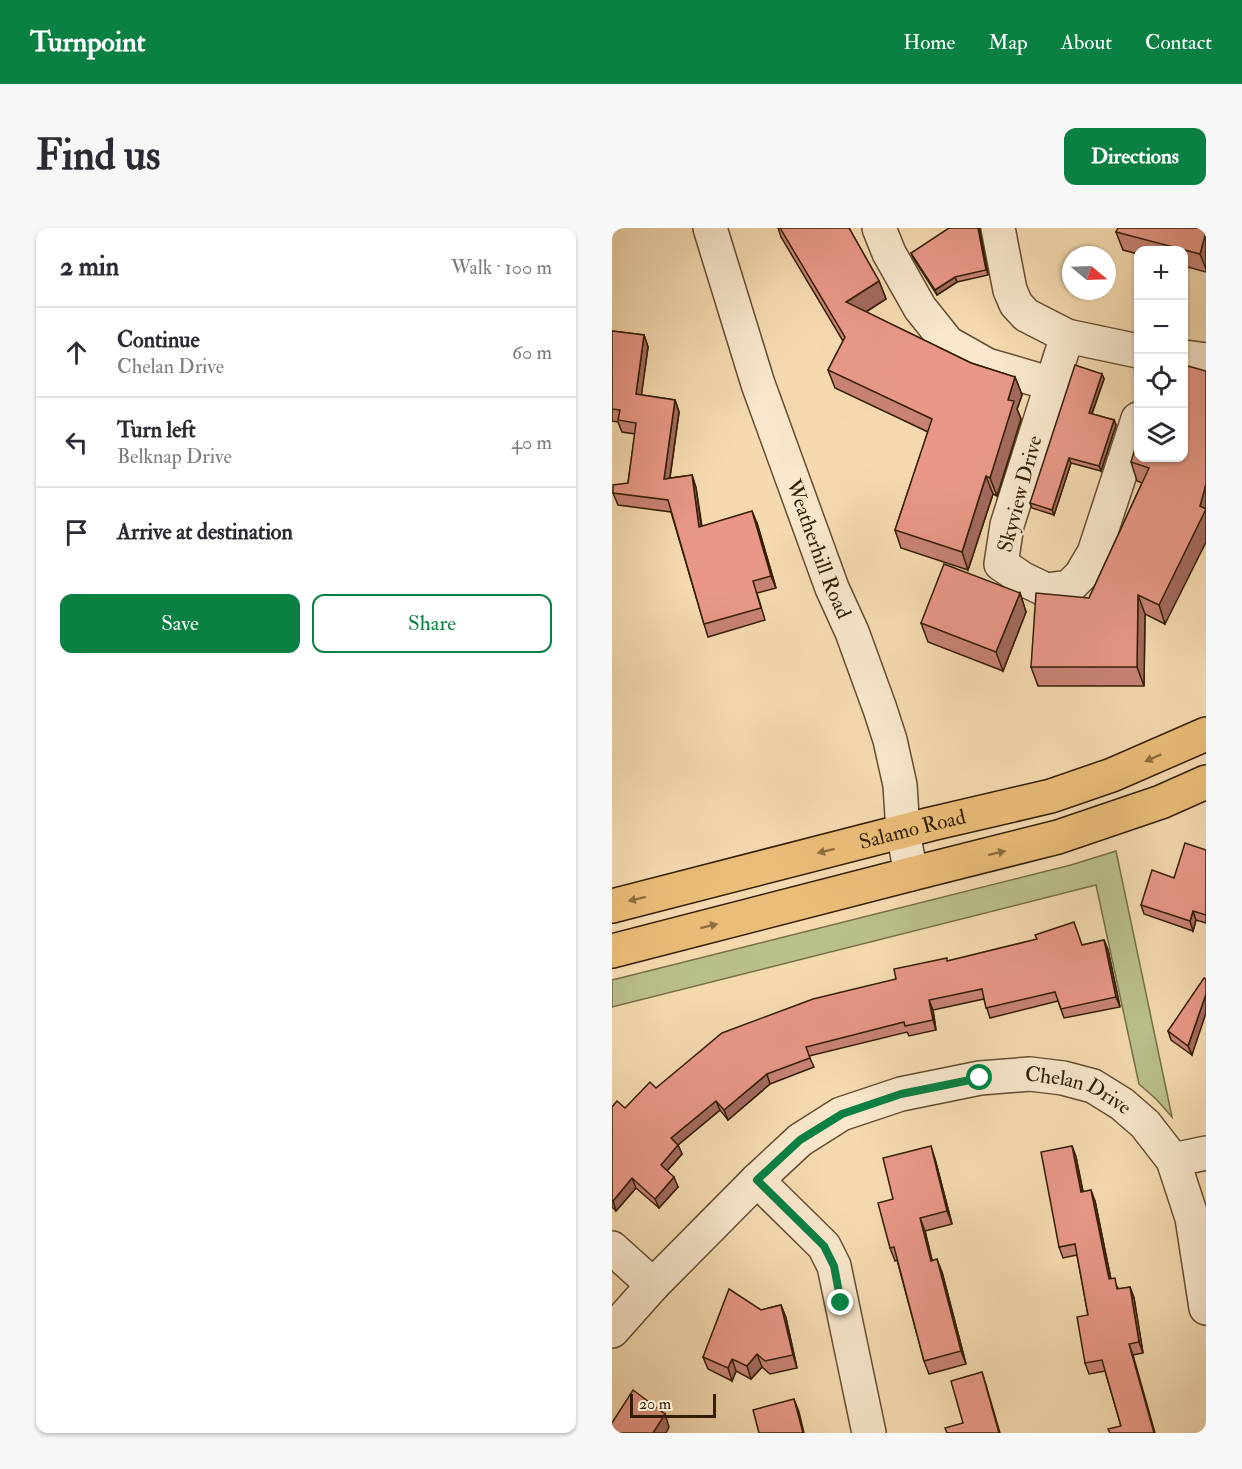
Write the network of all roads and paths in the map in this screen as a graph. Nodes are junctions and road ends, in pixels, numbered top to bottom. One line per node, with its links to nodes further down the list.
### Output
1 (710, 228): 12 (street, Weatherhill Road)
2 (879, 228): 8 (street)
3 (998, 228): 4 (street)
4 (1066, 336): 5 (street); 8 (street, Skyview Drive)
5 (1134, 350)
6 (1188, 358): 7 (street)
7 (1206, 360)
8 (1052, 384): 9 (street, Skyview Drive)
9 (1134, 431)
10 (1206, 734): 12 (main road, Salamo Road, one-way to 12)
11 (1206, 782): 13 (main road, Salamo Road, one-way to 11)
12 (903, 832): 13 (street, Weatherhill Road); 14 (main road, Salamo Road, one-way to 14)
13 (911, 874): 15 (main road, Salamo Road, one-way to 13)
14 (612, 906)
15 (612, 951)
16 (1206, 1153): 17 (street)
17 (1173, 1160): 18 (street, Chelan Drive); 21 (street, Chelan Drive)
18 (757, 1180): 20 (street, Chelan Drive); 23 (street)
19 (612, 1248): 20 (street)
20 (653, 1285): 22 (street, Chelan Drive)
21 (1206, 1308)
22 (612, 1331)
23 (869, 1433)

